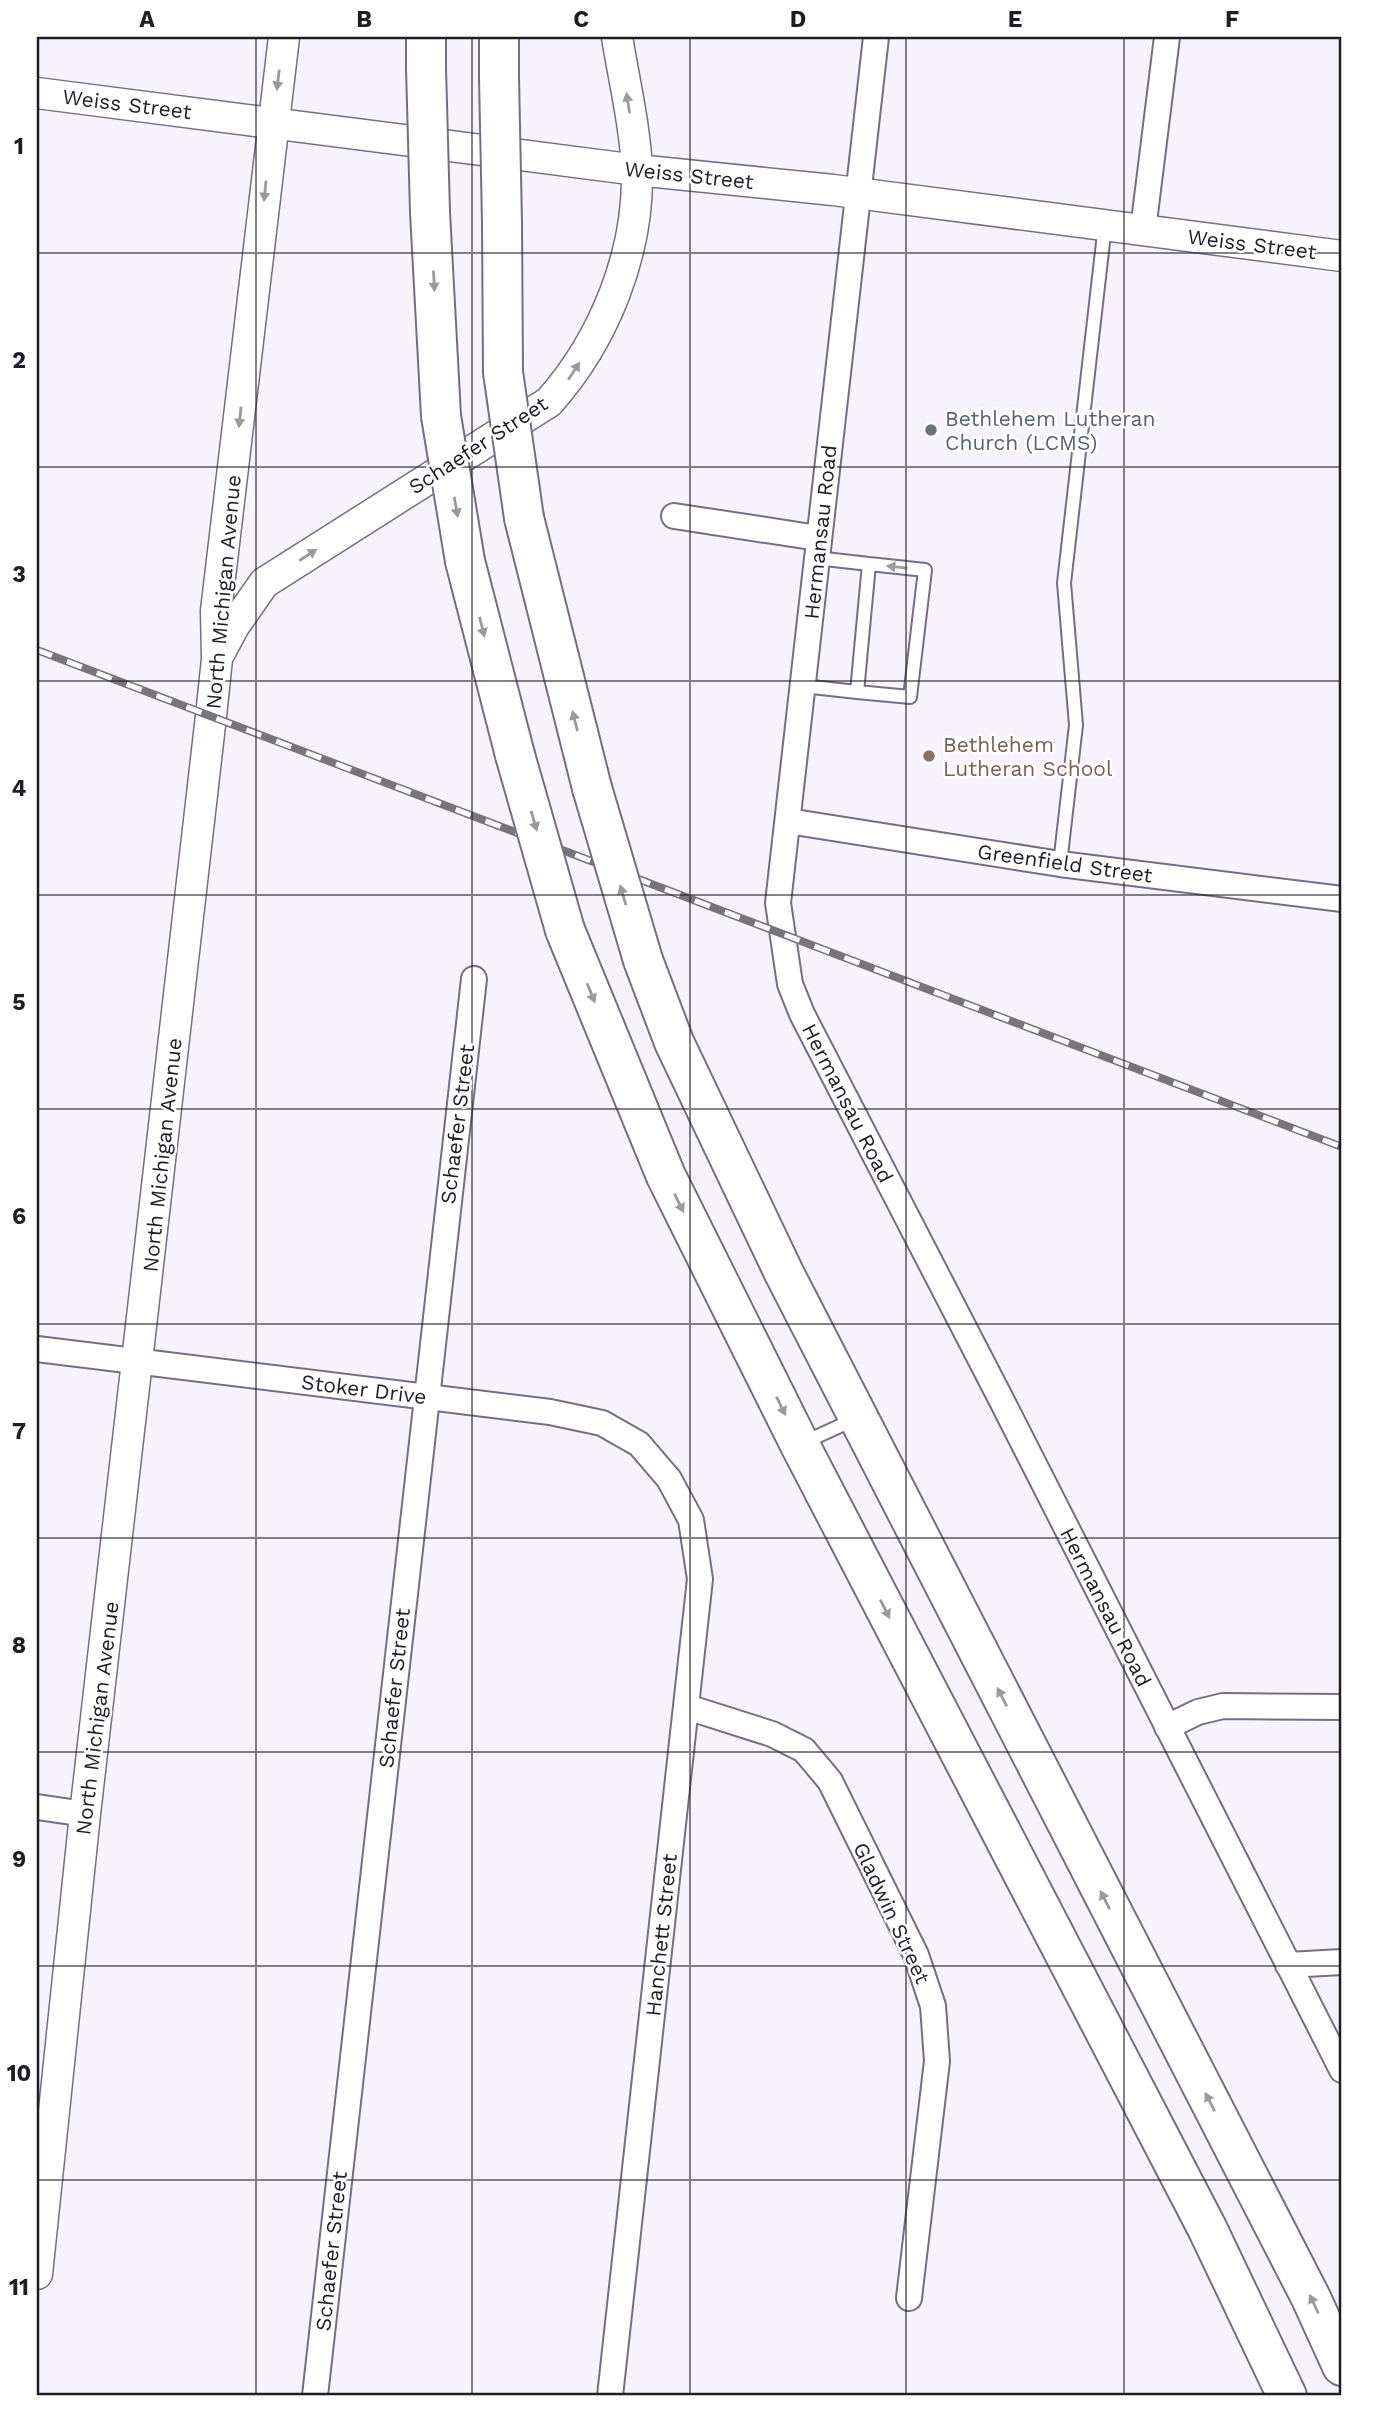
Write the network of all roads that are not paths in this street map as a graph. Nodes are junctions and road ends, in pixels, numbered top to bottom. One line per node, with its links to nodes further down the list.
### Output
1 (284, 37): 8 (street, North Michigan Avenue, one-way to 8)
2 (499, 37): 29 (highway, one-way to 2, bridge)
3 (617, 37): 9 (street, Schaefer Street, one-way to 3)
4 (876, 37): 10 (street, Hermansau Road)
5 (1167, 37): 12 (street)
6 (426, 52): 30 (highway, one-way to 30, bridge)
7 (37, 93): 8 (street, Weiss Street)
8 (273, 124): 9 (street, Weiss Street); 17 (street, North Michigan Avenue, one-way to 17)
9 (637, 170): 10 (street, Weiss Street); 18 (street, Schaefer Street, one-way to 9)
10 (859, 193): 11 (street, Weiss Street); 15 (street, Hermansau Road)
11 (1105, 225): 12 (street, Weiss Street); 23 (lane)
12 (1143, 230): 13 (street, Weiss Street)
13 (1342, 256)
14 (674, 516): 15 (street)
15 (817, 548): 16 (lane); 20 (street, Hermansau Road)
16 (869, 564): 21 (lane); 21 (lane, one-way to 16)
17 (223, 568): 18 (street); 19 (street, North Michigan Avenue)
18 (264, 583): 19 (street, Schaefer Street)
19 (217, 659): 27 (street, North Michigan Avenue)
20 (803, 686): 21 (lane); 22 (street, Hermansau Road)
21 (858, 691)
22 (788, 821): 23 (street, Greenfield Street); 34 (street, Hermansau Road)
23 (1060, 864): 24 (street, Greenfield Street)
24 (1342, 899)
25 (474, 979): 28 (street, Schaefer Street)
26 (37, 1349): 27 (street, Stoker Drive)
27 (138, 1363): 28 (street, Stoker Drive); 36 (street, North Michigan Avenue)
28 (426, 1396): 31 (street, Stoker Drive); 43 (street, Schaefer Street)
29 (858, 1417): 30 (lane); 42 (highway, one-way to 29)
30 (800, 1445): 45 (highway, one-way to 45)
31 (669, 1479): 32 (street, Hanchett Street)
32 (687, 1707): 41 (street, Gladwin Street); 44 (street, Hanchett Street)
33 (1342, 1707): 34 (street)
34 (1167, 1727): 38 (street, Hermansau Road)
35 (37, 1807): 36 (street)
36 (85, 1814): 40 (street, North Michigan Avenue)
37 (1342, 1962): 38 (street)
38 (1289, 1965): 39 (street, Hermansau Road)
39 (1342, 2070)
40 (37, 2274)
41 (909, 2298)
42 (1342, 2366)
43 (315, 2396)
44 (610, 2396)
45 (1287, 2396)

